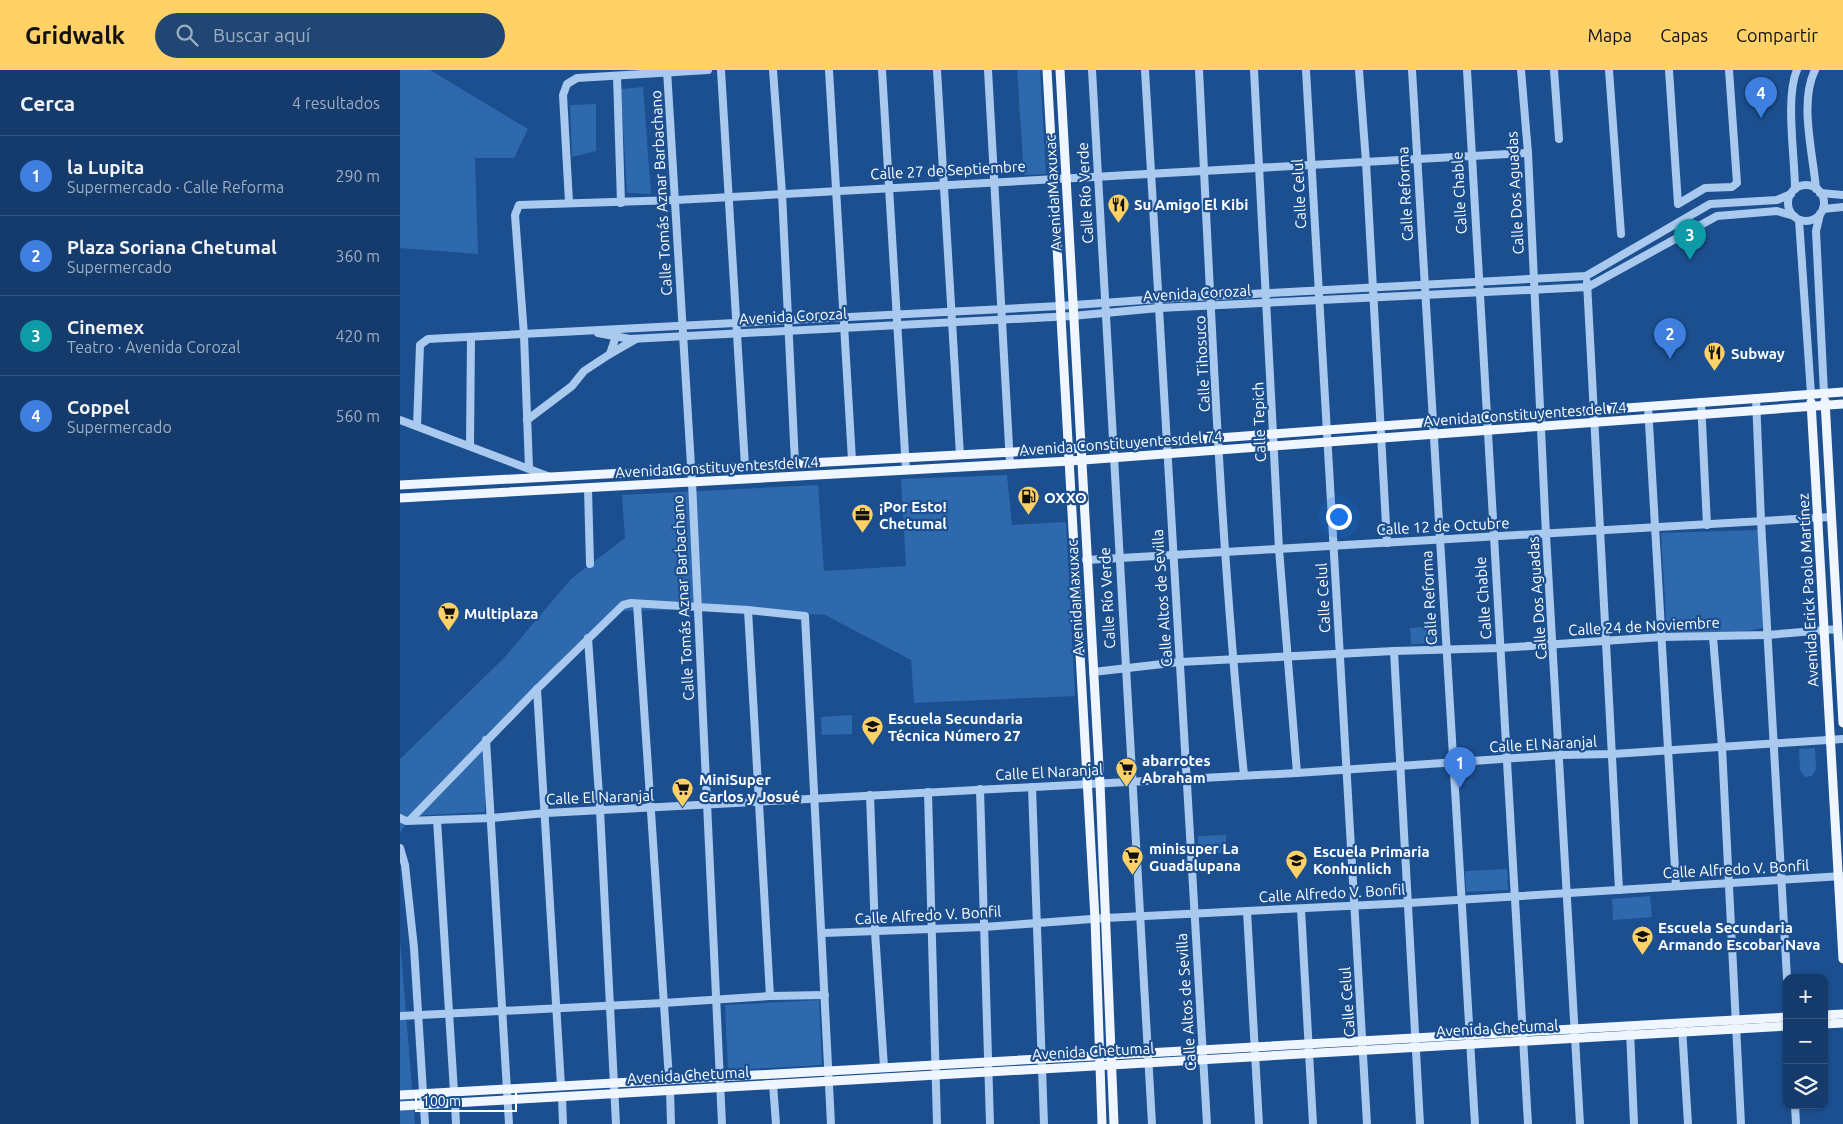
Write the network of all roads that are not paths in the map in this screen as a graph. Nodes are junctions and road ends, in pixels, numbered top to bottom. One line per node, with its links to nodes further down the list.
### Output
1 (708, 70): 25 (street)
2 (721, 70): 48 (street)
3 (773, 70): 46 (street)
4 (829, 70): 43 (street)
5 (882, 70): 42 (street)
6 (937, 70): 41 (street)
7 (988, 70): 40 (street)
8 (1047, 70): 38 (main road, Avenida Maxuxac)
9 (1060, 70): 39 (main road, Avenida Maxuxac)
10 (1092, 70): 37 (street, Calle Río Verde)
11 (1145, 70): 36 (street, Calle Altos de Sevilla)
12 (1199, 70): 35 (street, Calle Tihosuco)
13 (1254, 70): 34 (street, Calle Tepich)
14 (1306, 70): 33 (street, Calle Celul)
15 (1359, 70): 32 (street)
16 (1412, 70): 31 (street, Calle Reforma)
17 (1467, 70): 30 (street, Calle Chable)
18 (1520, 70): 29 (street, Calle Dos Aguadas)
19 (1554, 70): 28 (street)
20 (1609, 70): 55 (street)
21 (1669, 70): 22 (street)
22 (1729, 70)
23 (1797, 70): 44 (street)
24 (1815, 70): 45 (street)
25 (667, 71): 26 (street); 49 (street, Calle Tomás Aznar Barbachano)
26 (631, 72): 27 (street)
27 (617, 76): 50 (street); 51 (street)
28 (1559, 139)
29 (1528, 153): 30 (street, Calle 27 de Septiembre); 59 (street, Calle Dos Aguadas)
30 (1471, 156): 31 (street, Calle 27 de Septiembre); 60 (street, Calle Chable)
31 (1417, 159): 32 (street, Calle 27 de Septiembre); 61 (street, Calle Reforma)
32 (1366, 162): 33 (street, Calle 27 de Septiembre); 62 (street)
33 (1312, 165): 34 (street, Calle 27 de Septiembre); 64 (street, Calle Celul)
34 (1259, 167): 35 (street, Calle 27 de Septiembre); 66 (street, Calle Tepich)
35 (1204, 170): 36 (street, Calle 27 de Septiembre); 69 (street, Calle Tihosuco)
36 (1151, 173): 37 (street, Calle 27 de Septiembre); 71 (street, Calle Altos de Sevilla)
37 (1098, 176): 39 (street, Calle 27 de Septiembre); 74 (street, Calle Río Verde)
38 (1053, 178): 39 (street, Calle 27 de Septiembre); 40 (street, Calle 27 de Septiembre); 80 (main road, Avenida Maxuxac)
39 (1067, 178): 76 (main road, Avenida Maxuxac)
40 (994, 182): 41 (street, Calle 27 de Septiembre); 78 (street)
41 (944, 184): 42 (street, Calle 27 de Septiembre); 79 (street)
42 (888, 187): 43 (street, Calle 27 de Septiembre); 82 (street)
43 (836, 190): 46 (street, Calle 27 de Septiembre); 84 (street)
44 (1793, 191): 45 (street); 54 (street); 56 (street, Avenida Corozal)
45 (1818, 191): 47 (street); 53 (street)
46 (782, 193): 48 (street, Calle 27 de Septiembre); 85 (street)
47 (1843, 195)
48 (729, 196): 49 (street, Calle 27 de Septiembre); 88 (street)
49 (676, 200): 51 (street, Calle 27 de Septiembre); 90 (street, Calle Tomás Aznar Barbachano)
50 (569, 202): 51 (street, Calle 27 de Septiembre); 95 (street, Calle 27 de Septiembre)
51 (621, 203)
52 (1843, 207): 53 (street)
53 (1822, 212): 54 (street); 57 (street, Avenida Erick Paolo Martínez)
54 (1797, 218): 58 (street, Avenida Erick Paolo Martínez); 63 (street, Avenida Corozal)
55 (1621, 234)
56 (1586, 276): 59 (street, Avenida Corozal); 63 (street)
57 (1818, 277): 58 (street); 100 (street, Avenida Erick Paolo Martínez)
58 (1804, 278): 99 (street, Avenida Erick Paolo Martínez)
59 (1534, 279): 60 (street, Avenida Corozal); 65 (street, Calle Dos Aguadas)
60 (1478, 283): 61 (street, Avenida Corozal); 67 (street, Calle Chable)
61 (1424, 285): 62 (street, Avenida Corozal); 68 (street, Calle Reforma)
62 (1372, 287): 64 (street, Avenida Corozal); 70 (street)
63 (1588, 287): 65 (street, Avenida Corozal); 111 (street)
64 (1319, 289): 66 (street, Avenida Corozal); 72 (street, Calle Celul)
65 (1534, 290): 67 (street, Avenida Corozal); 113 (street, Calle Dos Aguadas)
66 (1266, 292): 69 (street, Avenida Corozal); 73 (street, Calle Tepich)
67 (1479, 293): 68 (street, Avenida Corozal); 115 (street, Calle Chable)
68 (1425, 295): 70 (street, Avenida Corozal); 119 (street, Calle Reforma)
69 (1211, 296): 71 (street, Avenida Corozal); 75 (street, Calle Tihosuco)
70 (1373, 297): 72 (street, Avenida Corozal); 122 (street)
71 (1158, 299): 74 (street, Avenida Corozal); 77 (street, Calle Altos de Sevilla)
72 (1320, 300): 73 (street, Avenida Corozal); 124 (street, Calle Celul)
73 (1268, 302): 75 (street, Avenida Corozal); 126 (street, Calle Tepich)
74 (1104, 304): 76 (street, Avenida Corozal); 81 (street, Calle Río Verde)
75 (1212, 305): 77 (street, Avenida Corozal); 128 (street, Calle Tihosuco)
76 (1072, 306): 80 (street, Avenida Corozal); 83 (main road, Avenida Maxuxac)
77 (1159, 308): 81 (street, Avenida Corozal); 130 (street, Calle Altos de Sevilla)
78 (1002, 309): 79 (street, Avenida Corozal); 80 (street, Avenida Corozal); 86 (street)
79 (952, 311): 82 (street, Avenida Corozal); 87 (street)
80 (1060, 311): 83 (street, Avenida Corozal); 86 (street, Avenida Corozal); 136 (main road, Avenida Maxuxac)
81 (1106, 313): 83 (street, Avenida Corozal); 133 (street, Calle Río Verde)
82 (897, 314): 84 (street, Avenida Corozal); 89 (street)
83 (1072, 316): 135 (main road, Avenida Maxuxac)
84 (844, 317): 85 (street, Avenida Corozal); 91 (street)
85 (787, 319): 88 (street, Avenida Corozal); 92 (street)
86 (1002, 320): 87 (street, Avenida Corozal); 138 (street)
87 (952, 322): 89 (street, Avenida Corozal); 140 (street)
88 (738, 323): 90 (street, Avenida Corozal); 94 (street)
89 (897, 325): 91 (street, Avenida Corozal); 141 (street)
90 (682, 326): 93 (street, Avenida Corozal); 96 (street, Calle Tomás Aznar Barbachano)
91 (845, 328): 92 (street, Avenida Corozal); 143 (street)
92 (788, 330): 94 (street, Avenida Corozal); 147 (street)
93 (617, 333): 95 (street, Avenida Corozal); 98 (street, Avenida Corozal); 101 (street)
94 (739, 333): 96 (street, Avenida Corozal); 149 (street)
95 (524, 335): 97 (street, Avenida Corozal); 118 (street)
96 (683, 336): 98 (street, Avenida Corozal); 151 (street, Calle Tomás Aznar Barbachano)
97 (471, 337): 121 (street, Avenida Corozal); 132 (street)
98 (636, 339): 101 (street)
99 (1808, 342): 100 (street); 103 (street, Avenida Erick Paolo Martínez)
100 (1822, 343): 104 (street, Avenida Erick Paolo Martínez)
101 (610, 354): 118 (street)
102 (1843, 392): 104 (main road, Avenida Constituyentes del 74)
103 (1811, 394): 104 (main road, Avenida Constituyentes del 74); 105 (main road, Avenida Constituyentes del 74); 110 (main road, Avenida Erick Paolo Martínez)
104 (1824, 394): 109 (main road, Avenida Erick Paolo Martínez)
105 (1756, 398): 106 (main road, Avenida Constituyentes del 74); 112 (street)
106 (1701, 402): 108 (main road, Avenida Constituyentes del 74); 114 (street)
107 (1843, 404): 109 (main road, Avenida Constituyentes del 74)
108 (1648, 406): 111 (main road, Avenida Constituyentes del 74); 116 (street)
109 (1825, 406): 110 (main road, Avenida Constituyentes del 74); 160 (main road, Avenida Erick Paolo Martínez)
110 (1812, 407): 112 (main road, Avenida Constituyentes del 74); 159 (main road, Avenida Erick Paolo Martínez)
111 (1594, 410): 113 (main road, Avenida Constituyentes del 74); 120 (street)
112 (1757, 411): 114 (main road, Avenida Constituyentes del 74); 161 (street)
113 (1542, 414): 115 (main road, Avenida Constituyentes del 74); 123 (street, Calle Dos Aguadas)
114 (1700, 415): 116 (main road, Avenida Constituyentes del 74); 162 (street)
115 (1486, 418): 119 (main road, Avenida Constituyentes del 74); 125 (street, Calle Chable)
116 (1648, 418): 120 (main road, Avenida Constituyentes del 74); 163 (street)
117 (400, 420): 121 (street)
118 (527, 420): 150 (street)
119 (1432, 422): 122 (main road, Avenida Constituyentes del 74); 127 (street, Calle Reforma)
120 (1595, 422): 123 (main road, Avenida Constituyentes del 74); 164 (street)
121 (417, 426): 132 (street)
122 (1379, 426): 124 (main road, Avenida Constituyentes del 74); 129 (street)
123 (1542, 426): 125 (main road, Avenida Constituyentes del 74); 165 (street, Calle Dos Aguadas)
124 (1326, 430): 126 (main road, Avenida Constituyentes del 74); 131 (street, Calle Celul)
125 (1486, 430): 127 (main road, Avenida Constituyentes del 74); 166 (street, Calle Chable)
126 (1274, 434): 128 (main road, Avenida Constituyentes del 74); 134 (street, Calle Tepich)
127 (1432, 434): 129 (main road, Avenida Constituyentes del 74); 167 (street, Calle Reforma)
128 (1220, 438): 130 (main road, Avenida Constituyentes del 74); 137 (street, Calle Tihosuco)
129 (1380, 438): 131 (main road, Avenida Constituyentes del 74); 168 (street)
130 (1167, 442): 133 (main road, Avenida Constituyentes del 74); 139 (street, Calle Altos de Sevilla)
131 (1327, 442): 134 (main road, Avenida Constituyentes del 74); 169 (street, Calle Celul)
132 (470, 446): 150 (street)
133 (1113, 446): 135 (main road, Avenida Constituyentes del 74); 142 (street, Calle Río Verde)
134 (1274, 446): 137 (main road, Avenida Constituyentes del 74); 170 (street, Calle Tepich)
135 (1081, 448): 136 (main road, Avenida Constituyentes del 74); 144 (main road, Avenida Maxuxac)
136 (1069, 449): 138 (main road, Avenida Constituyentes del 74); 145 (main road, Avenida Maxuxac)
137 (1221, 450): 139 (main road, Avenida Constituyentes del 74); 171 (street, Calle Tihosuco)
138 (1010, 452): 140 (main road, Avenida Constituyentes del 74); 148 (street)
139 (1168, 454): 142 (main road, Avenida Constituyentes del 74); 172 (street, Calle Altos de Sevilla)
140 (960, 455): 141 (main road, Avenida Constituyentes del 74)
141 (905, 458): 143 (main road, Avenida Constituyentes del 74); 152 (street)
142 (1113, 458): 144 (main road, Avenida Constituyentes del 74); 173 (street, Calle Río Verde)
143 (852, 460): 146 (main road, Avenida Constituyentes del 74)
144 (1081, 460): 145 (main road, Avenida Constituyentes del 74); 174 (main road, Avenida Maxuxac)
145 (1070, 461): 148 (main road, Avenida Constituyentes del 74); 214 (main road, Avenida Maxuxac)
146 (824, 462): 147 (main road, Avenida Constituyentes del 74); 153 (street)
147 (795, 463): 149 (main road, Avenida Constituyentes del 74)
148 (1010, 464): 152 (main road, Avenida Constituyentes del 74)
149 (745, 466): 151 (main road, Avenida Constituyentes del 74)
150 (529, 468): 154 (street)
151 (691, 469): 154 (main road, Avenida Constituyentes del 74); 155 (street, Calle Tomás Aznar Barbachano)
152 (906, 470): 153 (main road, Avenida Constituyentes del 74)
153 (825, 474): 155 (main road, Avenida Constituyentes del 74)
154 (550, 477): 156 (main road, Avenida Constituyentes del 74)
155 (692, 482): 157 (main road, Avenida Constituyentes del 74); 177 (street, Calle Tomás Aznar Barbachano)
156 (400, 485)
157 (588, 488): 158 (main road, Avenida Constituyentes del 74); 175 (street)
158 (400, 498)
159 (1818, 517): 160 (street, Calle 12 de Octubre); 161 (street, Calle 12 de Octubre); 180 (main road, Avenida Erick Paolo Martínez)
160 (1831, 517): 179 (main road, Avenida Erick Paolo Martínez)
161 (1760, 521): 162 (street, Calle 12 de Octubre); 181 (street)
162 (1708, 525): 163 (street, Calle 12 de Octubre)
163 (1654, 528): 164 (street, Calle 12 de Octubre); 182 (street)
164 (1599, 531): 165 (street, Calle 12 de Octubre); 185 (street)
165 (1546, 535): 166 (street, Calle 12 de Octubre); 186 (street, Calle Dos Aguadas)
166 (1493, 536): 167 (street, Calle 12 de Octubre); 187 (street, Calle Chable)
167 (1440, 540): 168 (street, Calle 12 de Octubre); 188 (street, Calle Reforma)
168 (1386, 543): 169 (street, Calle 12 de Octubre)
169 (1334, 546): 170 (street, Calle 12 de Octubre); 190 (street, Calle Celul)
170 (1279, 549): 171 (street, Calle 12 de Octubre); 191 (street, Calle Tepich)
171 (1225, 553): 172 (street, Calle 12 de Octubre); 192 (street, Calle Tihosuco)
172 (1173, 556): 173 (street, Calle 12 de Octubre); 193 (street, Calle Altos de Sevilla)
173 (1119, 559): 174 (street, Calle 12 de Octubre); 194 (street, Calle Río Verde)
174 (1086, 560): 195 (main road, Avenida Maxuxac)
175 (590, 564)
176 (638, 604): 177 (street); 184 (street); 223 (street)
177 (698, 607): 178 (street); 222 (street, Calle Tomás Aznar Barbachano)
178 (748, 610): 220 (street); 221 (street)
179 (1838, 629): 180 (street, Calle 24 de Noviembre); 197 (main road, Avenida Erick Paolo Martínez)
180 (1824, 630): 181 (street, Calle 24 de Noviembre); 200 (main road, Avenida Erick Paolo Martínez)
181 (1767, 635): 183 (street, Calle 24 de Noviembre); 201 (street)
182 (1662, 637): 183 (street, Calle 24 de Noviembre); 185 (street, Calle 24 de Noviembre); 203 (street)
183 (1713, 637): 202 (street)
184 (588, 638): 196 (street); 224 (street)
185 (1608, 642): 186 (street, Calle 24 de Noviembre); 204 (street)
186 (1553, 644): 187 (street, Calle 24 de Noviembre); 205 (street, Calle Dos Aguadas)
187 (1500, 648): 188 (street, Calle 24 de Noviembre); 206 (street, Calle Chable)
188 (1446, 650): 189 (street, Calle 24 de Noviembre); 207 (street, Calle Reforma)
189 (1394, 651): 190 (street, Calle 24 de Noviembre); 208 (street)
190 (1340, 655): 191 (street, Calle 24 de Noviembre); 209 (street, Calle Celul)
191 (1287, 657): 192 (street, Calle 24 de Noviembre); 210 (street, Calle Tepich)
192 (1232, 661): 193 (street, Calle 24 de Noviembre); 211 (street, Calle Tihosuco)
193 (1180, 662): 194 (street, Calle 24 de Noviembre); 212 (street, Calle Altos de Sevilla)
194 (1125, 669): 195 (street, Calle 24 de Noviembre); 213 (street, Calle Río Verde)
195 (1093, 672): 215 (main road, Avenida Maxuxac)
196 (537, 689): 199 (street); 225 (street)
197 (1843, 723)
198 (1843, 739): 200 (street, Calle El Naranjal)
199 (486, 740): 226 (street); 228 (street)
200 (1830, 740): 201 (street, Calle El Naranjal); 230 (main road, Avenida Erick Paolo Martínez)
201 (1774, 744): 202 (street, Calle El Naranjal); 231 (street)
202 (1722, 747): 203 (street, Calle El Naranjal); 232 (street)
203 (1667, 751): 204 (street, Calle El Naranjal); 233 (street)
204 (1613, 754): 205 (street, Calle El Naranjal); 234 (street)
205 (1560, 755): 206 (street, Calle El Naranjal); 235 (street, Calle Dos Aguadas)
206 (1507, 758): 207 (street, Calle El Naranjal); 236 (street, Calle Chable)
207 (1454, 764): 208 (street, Calle El Naranjal); 237 (street, Calle Reforma)
208 (1401, 767): 209 (street, Calle El Naranjal); 238 (street)
209 (1346, 770): 210 (street, Calle El Naranjal); 239 (street, Calle Celul)
210 (1298, 773): 211 (street, Calle El Naranjal)
211 (1244, 775): 212 (street, Calle El Naranjal)
212 (1187, 778): 213 (street, Calle El Naranjal); 242 (street, Calle Altos de Sevilla)
213 (1132, 782): 215 (street, Calle El Naranjal); 243 (street, Calle Río Verde)
214 (1087, 784): 215 (street, Calle El Naranjal); 216 (street, Calle El Naranjal); 245 (main road, Avenida Maxuxac)
215 (1100, 784): 244 (main road, Avenida Maxuxac)
216 (1032, 787): 217 (street, Calle El Naranjal); 246 (street)
217 (980, 789): 218 (street, Calle El Naranjal); 247 (street)
218 (928, 792): 219 (street, Calle El Naranjal); 248 (street)
219 (870, 795): 220 (street, Calle El Naranjal); 249 (street)
220 (815, 799): 221 (street, Calle El Naranjal); 250 (street)
221 (758, 802): 222 (street, Calle El Naranjal); 254 (street)
222 (707, 805): 223 (street, Calle El Naranjal); 255 (street, Calle Tomás Aznar Barbachano)
223 (651, 809): 224 (street, Calle El Naranjal); 256 (street)
224 (600, 810): 225 (street, Calle El Naranjal); 257 (street)
225 (546, 812): 226 (street, Calle El Naranjal); 258 (street)
226 (492, 818): 227 (street, Calle El Naranjal); 259 (street)
227 (437, 820): 228 (street, Calle El Naranjal); 260 (street)
228 (404, 821)
229 (400, 848): 264 (street)
230 (1841, 876): 231 (street, Calle Alfredo V. Bonfil); 251 (main road, Avenida Erick Paolo Martínez)
231 (1782, 880): 232 (street, Calle Alfredo V. Bonfil); 252 (street)
232 (1728, 883): 233 (street, Calle Alfredo V. Bonfil); 267 (street)
233 (1676, 886): 234 (street, Calle Alfredo V. Bonfil)
234 (1619, 890): 235 (street, Calle Alfredo V. Bonfil)
235 (1568, 893): 236 (street, Calle Alfredo V. Bonfil); 272 (street, Calle Dos Aguadas)
236 (1513, 896): 237 (street, Calle Alfredo V. Bonfil); 273 (street, Calle Chable)
237 (1461, 900): 238 (street, Calle Alfredo V. Bonfil); 274 (street, Calle Reforma)
238 (1408, 903): 239 (street, Calle Alfredo V. Bonfil); 275 (street)
239 (1354, 905): 240 (street, Calle Alfredo V. Bonfil); 276 (street, Calle Celul)
240 (1301, 909): 241 (street, Calle Alfredo V. Bonfil); 277 (street)
241 (1247, 912): 242 (street, Calle Alfredo V. Bonfil); 279 (street)
242 (1194, 913): 243 (street, Calle Alfredo V. Bonfil); 278 (street, Calle Altos de Sevilla)
243 (1141, 916): 244 (street, Calle Alfredo V. Bonfil); 280 (street, Calle Río Verde)
244 (1105, 918): 245 (street, Calle Alfredo V. Bonfil); 282 (main road, Avenida Maxuxac)
245 (1095, 919): 246 (street, Calle Alfredo V. Bonfil); 281 (main road, Avenida Maxuxac)
246 (1036, 924): 247 (street, Calle Alfredo V. Bonfil); 283 (street)
247 (984, 927): 248 (street, Calle Alfredo V. Bonfil); 285 (street)
248 (930, 930): 249 (street, Calle Alfredo V. Bonfil); 287 (street)
249 (874, 932): 250 (street, Calle Alfredo V. Bonfil); 290 (street)
250 (823, 933): 253 (street)
251 (1843, 959)
252 (1787, 974)
253 (825, 995): 254 (street); 292 (street)
254 (770, 996): 255 (street)
255 (716, 1000): 256 (street); 295 (street, Calle Tomás Aznar Barbachano)
256 (664, 1003): 257 (street); 296 (street)
257 (610, 1006): 258 (street); 298 (street)
258 (557, 1008): 259 (street); 300 (street)
259 (502, 1012): 260 (street); 302 (street)
260 (449, 1014): 264 (street); 304 (street)
261 (1843, 1014): 262 (main road)
262 (1828, 1015)
263 (400, 1016): 264 (street)
264 (418, 1016): 306 (street)
265 (1783, 1018): 267 (main road, Avenida Chetumal)
266 (1843, 1023): 268 (main road)
267 (1737, 1024): 269 (main road, Avenida Chetumal); 270 (main road, Avenida Chetumal); 339 (street)
268 (1828, 1024)
269 (1783, 1026)
270 (1682, 1027): 271 (main road, Avenida Chetumal); 338 (street)
271 (1630, 1030): 272 (main road, Avenida Chetumal); 337 (street)
272 (1576, 1033): 273 (main road, Avenida Chetumal); 336 (street, Calle Dos Aguadas)
273 (1523, 1036): 274 (main road, Avenida Chetumal); 335 (street, Calle Chable)
274 (1469, 1039): 275 (main road, Avenida Chetumal); 334 (street, Calle Reforma)
275 (1415, 1042): 276 (main road, Avenida Chetumal); 333 (street)
276 (1363, 1045): 277 (main road, Avenida Chetumal); 332 (street, Calle Celul)
277 (1308, 1048): 279 (main road, Avenida Chetumal); 331 (street)
278 (1204, 1049): 279 (main road, Avenida Chetumal); 280 (main road, Avenida Chetumal); 284 (street, Calle Altos de Sevilla)
279 (1255, 1051): 284 (main road, Avenida Chetumal); 330 (street)
280 (1149, 1052): 282 (main road, Avenida Chetumal); 286 (street, Calle Río Verde)
281 (1098, 1054): 282 (main road, Avenida Chetumal); 283 (main road, Avenida Chetumal); 288 (main road, Avenida Maxuxac)
282 (1112, 1054): 289 (main road, Avenida Maxuxac)
283 (1042, 1058): 285 (main road, Avenida Chetumal); 291 (street)
284 (1203, 1058): 286 (main road, Avenida Chetumal); 329 (street, Calle Altos de Sevilla)
285 (989, 1061): 287 (main road, Avenida Chetumal); 293 (street)
286 (1150, 1062): 289 (main road, Avenida Chetumal); 328 (street, Calle Río Verde)
287 (936, 1064): 290 (main road, Avenida Chetumal); 294 (street)
288 (1099, 1064): 289 (main road, Avenida Chetumal); 291 (main road, Avenida Chetumal); 326 (main road, Avenida Maxuxac)
289 (1112, 1064): 327 (main road, Avenida Maxuxac)
290 (884, 1067): 292 (main road, Avenida Chetumal)
291 (1042, 1068): 293 (main road, Avenida Chetumal); 325 (street)
292 (829, 1070): 295 (main road, Avenida Chetumal); 297 (street)
293 (989, 1071): 294 (main road, Avenida Chetumal); 324 (street)
294 (935, 1074): 297 (main road, Avenida Chetumal); 323 (street)
295 (720, 1076): 296 (main road, Avenida Chetumal); 301 (street, Calle Tomás Aznar Barbachano)
296 (669, 1079): 298 (main road, Avenida Chetumal)
297 (830, 1080): 299 (main road, Avenida Chetumal); 322 (street)
298 (615, 1082): 300 (main road, Avenida Chetumal); 305 (street)
299 (773, 1084): 301 (main road, Avenida Chetumal); 321 (street)
300 (561, 1086): 302 (main road, Avenida Chetumal)
301 (721, 1087): 303 (main road, Avenida Chetumal); 320 (street, Calle Tomás Aznar Barbachano)
302 (507, 1089): 304 (main road, Avenida Chetumal); 309 (street)
303 (670, 1090): 305 (main road, Avenida Chetumal); 319 (street)
304 (454, 1092): 306 (main road, Avenida Chetumal)
305 (615, 1093): 308 (main road, Avenida Chetumal); 318 (street)
306 (424, 1094): 307 (main road, Avenida Chetumal); 311 (street)
307 (400, 1095)
308 (562, 1096): 309 (main road, Avenida Chetumal); 317 (street)
309 (507, 1100): 310 (main road, Avenida Chetumal); 316 (street)
310 (455, 1103): 311 (main road, Avenida Chetumal); 315 (street)
311 (424, 1104): 312 (main road, Avenida Chetumal); 314 (street)
312 (400, 1106)
313 (1795, 1109): 340 (street)
314 (425, 1124)
315 (456, 1124)
316 (508, 1124)
317 (563, 1124)
318 (616, 1124)
319 (671, 1124)
320 (722, 1124)
321 (776, 1124)
322 (831, 1124)
323 (937, 1124)
324 (990, 1124)
325 (1044, 1124)
326 (1102, 1124)
327 (1114, 1124)
328 (1152, 1124)
329 (1206, 1124)
330 (1258, 1124)
331 (1313, 1124)
332 (1367, 1124)
333 (1420, 1124)
334 (1475, 1124)
335 (1528, 1124)
336 (1580, 1124)
337 (1634, 1124)
338 (1688, 1124)
339 (1742, 1124)
340 (1796, 1124)

